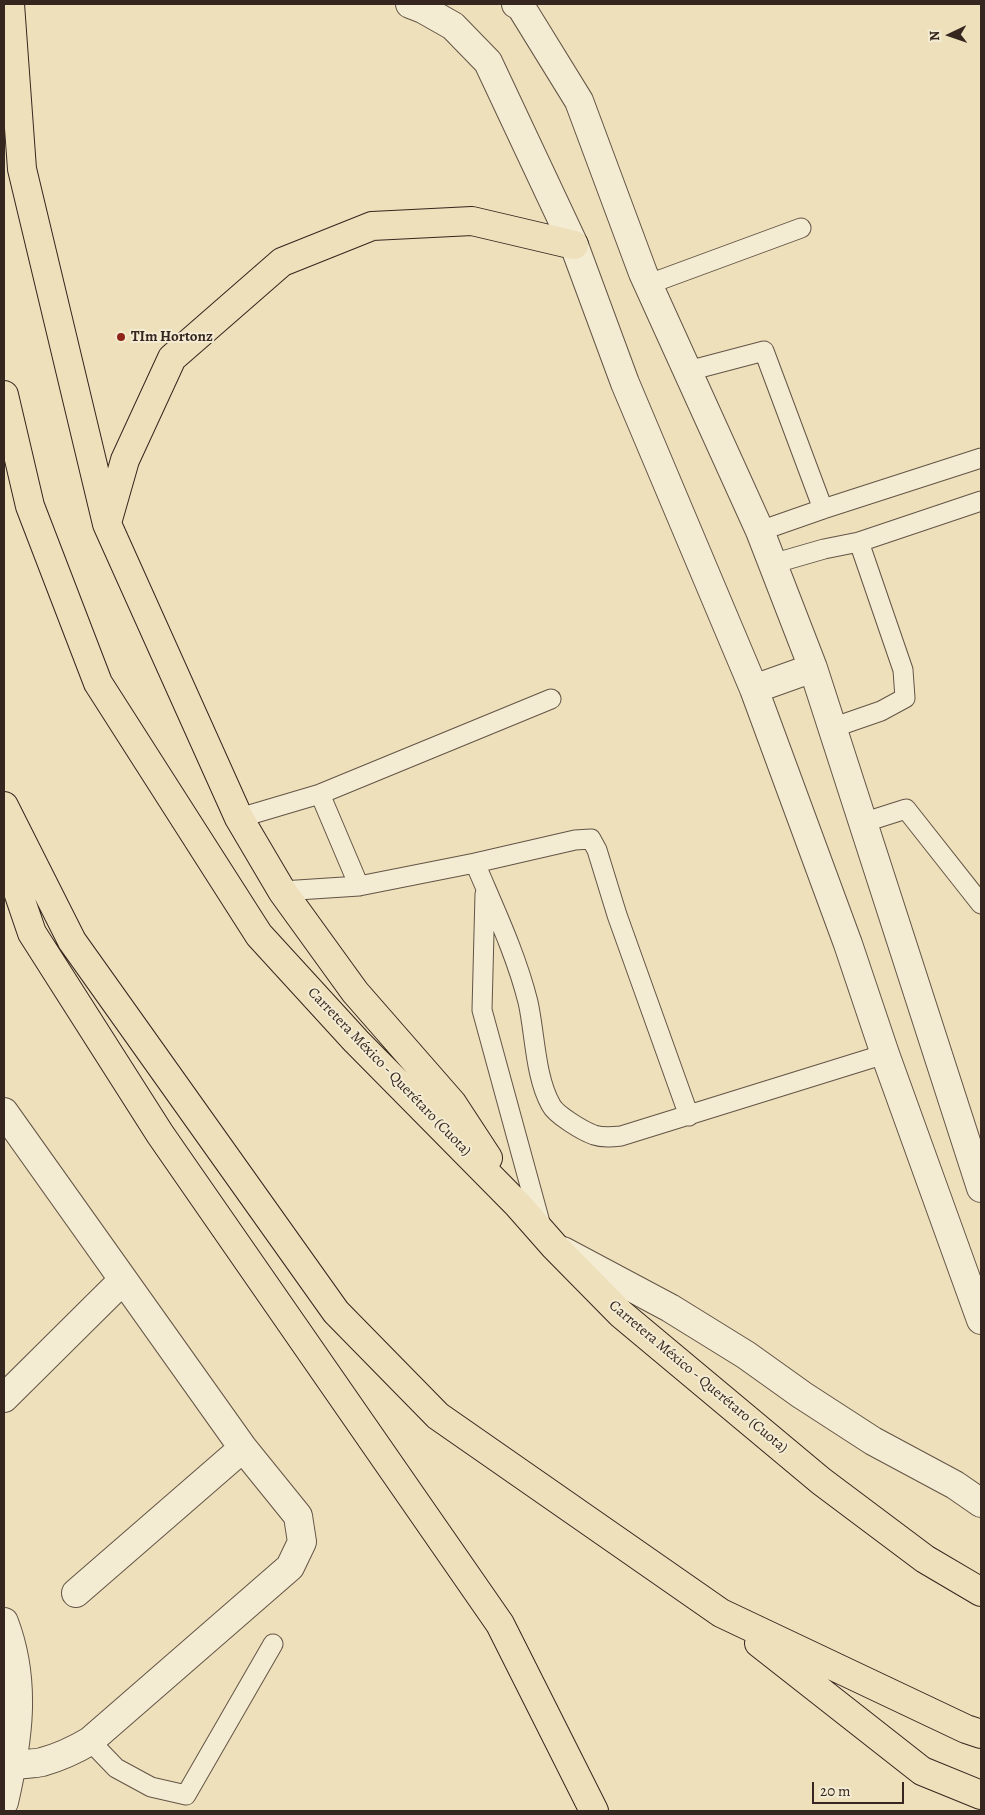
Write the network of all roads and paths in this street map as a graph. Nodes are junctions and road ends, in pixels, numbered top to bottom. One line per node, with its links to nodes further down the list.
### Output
1 (10, 4): 12 (highway)
2 (410, 4): 5 (street)
3 (516, 4): 6 (street)
4 (801, 228): 6 (lane)
5 (574, 245): 12 (highway); 17 (street)
6 (649, 284): 7 (street)
7 (688, 371): 11 (lane); 13 (street)
8 (4, 394): 34 (highway, Carretera México - Querétaro (Cuota))
9 (981, 458): 11 (lane)
10 (981, 501): 14 (lane)
11 (823, 509): 13 (lane)
12 (107, 524): 22 (highway)
13 (760, 531): 15 (street)
14 (859, 542): 15 (lane); 19 (lane)
15 (772, 564): 16 (street)
16 (813, 668): 17 (street); 19 (street)
17 (754, 689): 30 (street)
18 (551, 699): 20 (lane)
19 (832, 728): 23 (street)
20 (320, 794): 22 (lane); 26 (lane)
21 (4, 806): 43 (highway)
22 (239, 818): 28 (highway)
23 (862, 823): 29 (lane); 33 (street)
24 (4, 851): 51 (highway)
25 (475, 863): 26 (lane); 27 (lane); 32 (lane)
26 (359, 886): 28 (lane)
27 (485, 887): 32 (lane); 35 (lane)
28 (282, 891): 34 (highway)
29 (981, 904)
30 (885, 1054): 32 (lane); 37 (street)
31 (4, 1112): 36 (street)
32 (689, 1116)
33 (981, 1188)
34 (518, 1205): 35 (highway, Carretera México - Querétaro (Cuota))
35 (549, 1240): 40 (street); 41 (highway, Carretera México - Querétaro (Cuota))
36 (123, 1280): 38 (street); 39 (street)
37 (981, 1320)
38 (4, 1398)
39 (243, 1448): 42 (street); 47 (street)
40 (981, 1503)
41 (981, 1592)
42 (76, 1593)
43 (721, 1613): 46 (highway); 49 (highway)
44 (4, 1622): 48 (street)
45 (273, 1644): 47 (lane)
46 (981, 1734)
47 (90, 1741): 48 (street)
48 (8, 1767): 50 (street)
49 (981, 1795)
50 (4, 1802)
51 (594, 1811)

